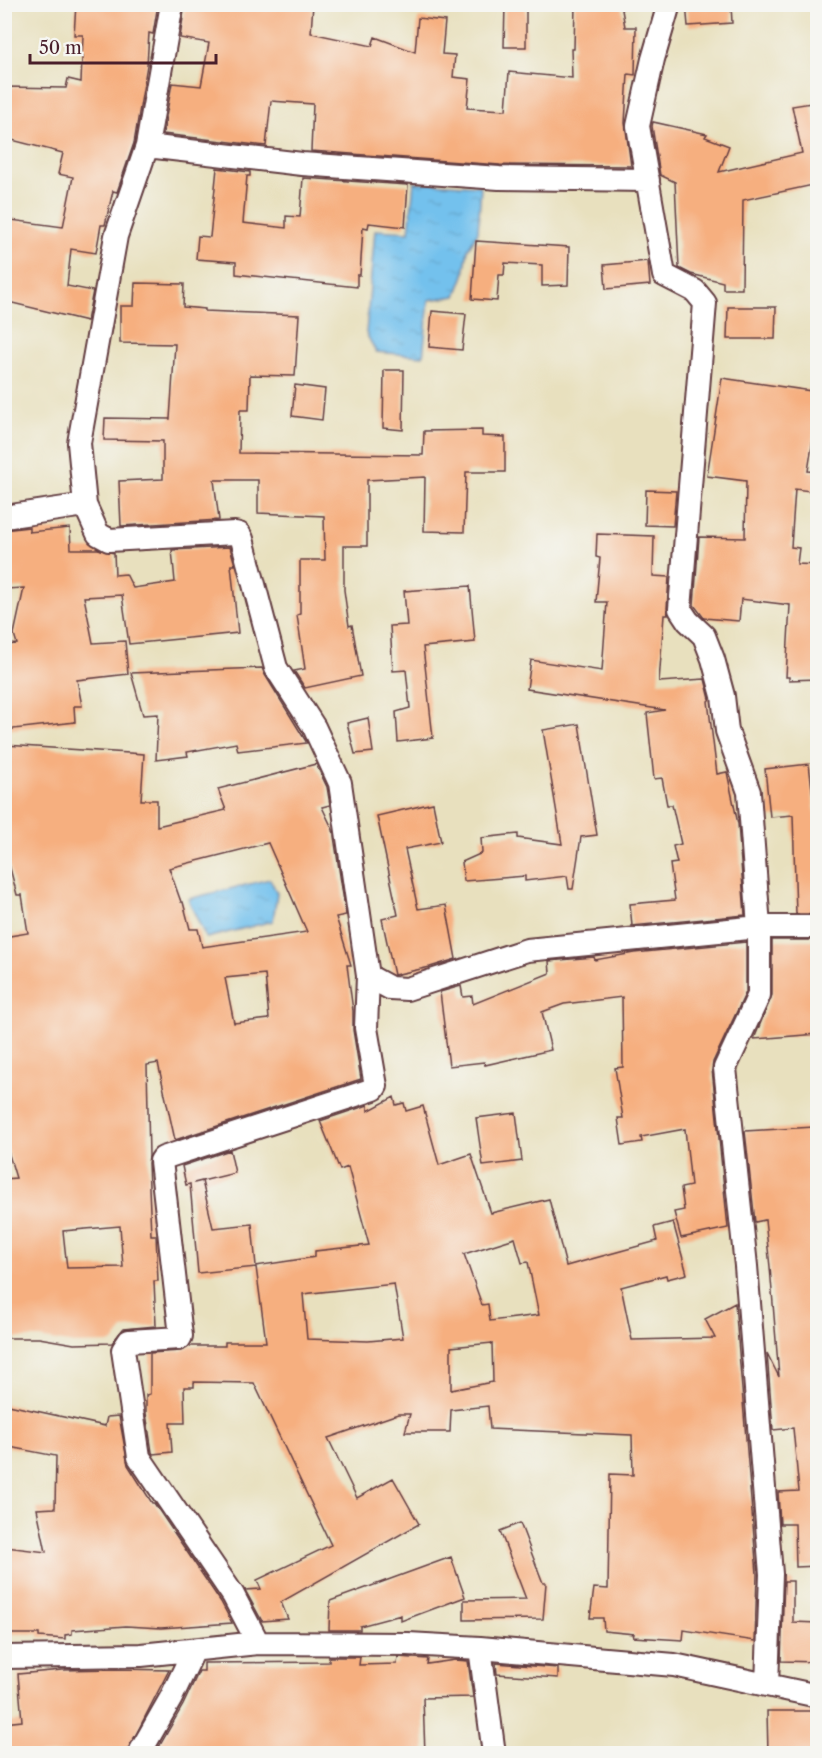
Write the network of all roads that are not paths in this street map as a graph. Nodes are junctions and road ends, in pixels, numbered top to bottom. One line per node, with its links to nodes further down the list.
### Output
1 (172, 4): 3 (street)
2 (669, 4): 4 (street)
3 (147, 146): 4 (street); 5 (street)
4 (648, 180): 7 (street)
5 (85, 505): 6 (street); 9 (street)
6 (4, 517)
7 (759, 927): 8 (street); 9 (street); 14 (street)
8 (818, 927)
9 (368, 976): 10 (street)
10 (258, 1643): 11 (street); 12 (street)
11 (480, 1648): 14 (street); 17 (street)
12 (194, 1650): 13 (street); 16 (street)
13 (4, 1658)
14 (767, 1685): 15 (street)
15 (818, 1696)
16 (140, 1754)
17 (494, 1754)

